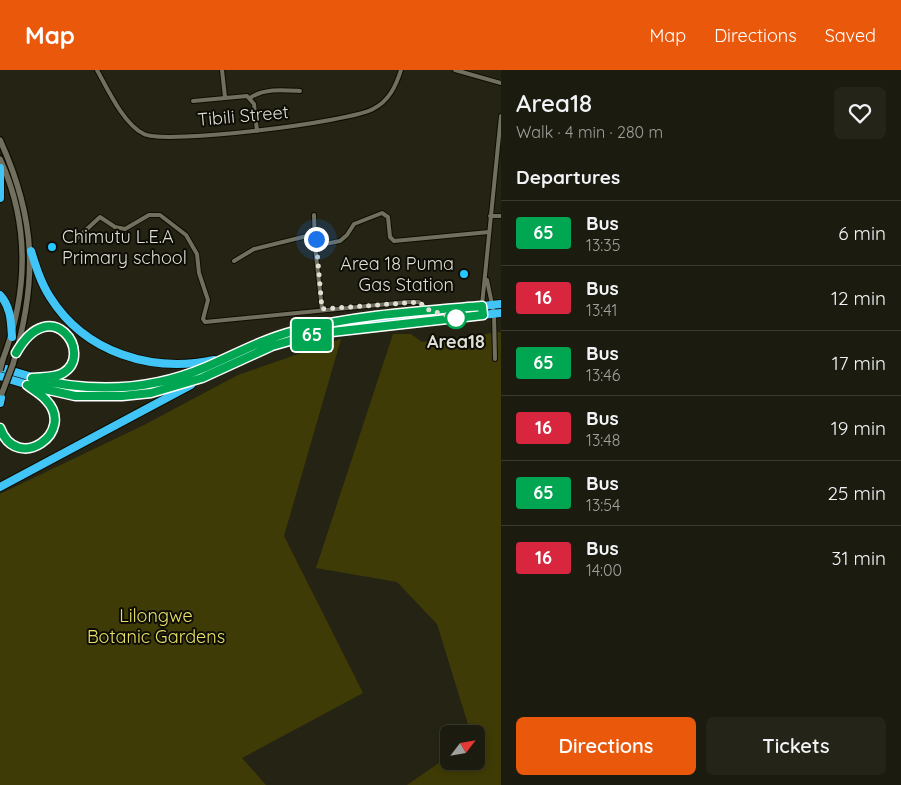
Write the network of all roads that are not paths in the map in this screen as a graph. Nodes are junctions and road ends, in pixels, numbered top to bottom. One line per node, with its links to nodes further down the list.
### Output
1 (97, 70): 11 (street, Tibili Street)
2 (222, 70): 7 (street)
3 (401, 70): 11 (street, Tibili Street)
4 (455, 70): 5 (street)
5 (501, 83)
6 (300, 90): 8 (street)
7 (225, 97): 8 (street); 9 (street)
8 (250, 98): 11 (street)
9 (193, 101)
10 (501, 116): 13 (street)
11 (257, 131)
12 (0, 140): 24 (main road)
13 (499, 157): 18 (street)
14 (0, 159): 34 (main road)
15 (0, 168): 16 (highway)
16 (0, 198)
17 (314, 215): 21 (street)
18 (490, 216): 19 (street); 20 (street)
19 (501, 216)
20 (489, 232): 23 (street); 26 (street)
21 (316, 239): 23 (street); 25 (street)
22 (74, 241): 30 (street)
23 (315, 246): 30 (street)
24 (31, 251): 35 (main road); 36 (highway)
25 (234, 261)
26 (486, 275): 28 (street); 29 (street)
27 (0, 295): 34 (highway)
28 (497, 304): 29 (highway); 32 (street)
29 (482, 306): 31 (highway); 33 (street)
30 (322, 309): 31 (street)
31 (429, 310): 36 (highway)
32 (498, 313): 33 (highway); 37 (street)
33 (483, 315): 41 (highway)
34 (12, 337): 38 (main road)
35 (16, 353): 40 (highway); 43 (main road, bridge)
36 (225, 358): 40 (highway)
37 (495, 360)
38 (1, 366): 40 (highway)
39 (0, 376): 42 (highway)
40 (32, 378)
41 (202, 378): 42 (highway); 45 (highway)
42 (27, 385): 44 (highway)
43 (1, 398)
44 (0, 428)
45 (0, 487)

